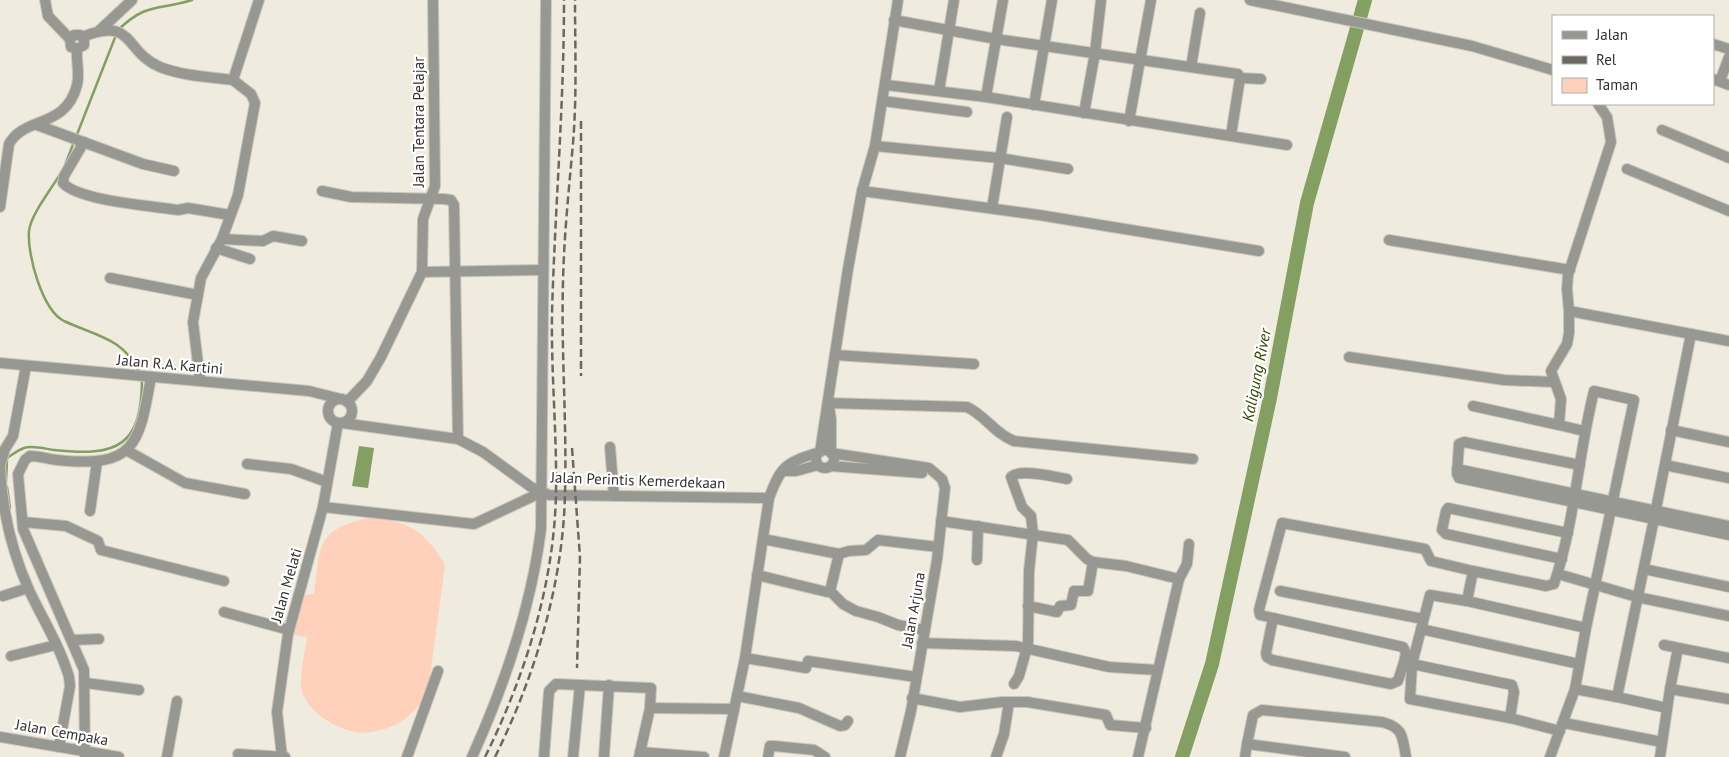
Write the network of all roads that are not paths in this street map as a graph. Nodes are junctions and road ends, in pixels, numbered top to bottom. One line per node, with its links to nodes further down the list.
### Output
1 (46, 0): 18 (street)
2 (132, 0): 15 (street)
3 (259, 0): 31 (street)
4 (433, 0): 56 (street, Jalan Tentara Pelajar)
5 (546, 0): 67 (street)
6 (898, 0): 14 (street)
7 (954, 0): 16 (street)
8 (1003, 0): 19 (street)
9 (1052, 0): 21 (street)
10 (1101, 0): 24 (street)
11 (1151, 0): 26 (street)
12 (1250, 0): 28 (street)
13 (1200, 13): 27 (street)
14 (894, 20): 16 (street); 33 (street)
15 (100, 30): 17 (street); 31 (street)
16 (950, 30): 19 (street); 34 (street)
17 (82, 37): 18 (street); 22 (street)
18 (70, 39): 22 (street)
19 (996, 39): 21 (street); 35 (street)
20 (1714, 44): 23 (street)
21 (1045, 45): 24 (street); 37 (street)
22 (77, 49): 43 (street)
23 (1729, 49)
24 (1095, 53): 26 (street); 40 (street)
25 (1729, 57): 32 (street)
26 (1140, 60): 27 (street); 42 (street)
27 (1191, 66): 29 (street)
28 (1552, 70)
29 (1240, 78): 30 (street); 45 (street)
30 (1261, 79)
31 (233, 80): 60 (street)
32 (1720, 82)
33 (886, 85): 34 (street); 36 (street)
34 (939, 91): 35 (street)
35 (986, 97): 37 (street)
36 (883, 101): 39 (street); 48 (street)
37 (1034, 105): 40 (street)
38 (1599, 105): 68 (street)
39 (967, 112)
40 (1084, 113): 42 (street)
41 (1007, 117): 49 (street)
42 (1129, 121): 45 (street)
43 (37, 125): 46 (street); 57 (street)
44 (1662, 130): 50 (street)
45 (1231, 135): 47 (street)
46 (77, 140): 53 (street); 60 (street)
47 (1287, 144)
48 (876, 146): 49 (street); 55 (street)
49 (999, 158): 51 (street); 58 (street)
50 (1729, 158)
51 (1068, 169)
52 (1627, 169): 59 (street)
53 (174, 171)
54 (322, 191): 56 (street)
55 (862, 191): 58 (street); 76 (street)
56 (432, 198): 69 (street, Jalan Tentara Pelajar); 70 (street)
57 (0, 207)
58 (992, 208): 65 (street)
59 (1729, 211)
60 (230, 215): 61 (street)
61 (222, 239): 63 (street); 64 (street)
62 (1389, 240): 68 (street)
63 (302, 241)
64 (216, 248): 66 (street); 72 (street)
65 (1259, 251)
66 (250, 259)
67 (543, 270): 70 (street); 114 (street)
68 (1570, 270): 73 (street)
69 (422, 272): 70 (street); 85 (street, Jalan Tentara Pelajar)
70 (456, 273): 94 (street)
71 (110, 278): 72 (street)
72 (198, 295): 82 (street)
73 (1569, 311): 74 (street); 83 (street)
74 (1691, 334): 75 (street); 93 (street)
75 (1729, 341)
76 (835, 355): 79 (street); 86 (street)
77 (1349, 358): 83 (street)
78 (0, 364): 80 (street, Jalan R.A. Kartini)
79 (974, 364)
80 (26, 366): 81 (street, Jalan R.A. Kartini); 97 (street)
81 (150, 377): 82 (street, Jalan R.A. Kartini); 98 (street)
82 (200, 381): 84 (street, Jalan R.A. Kartini)
83 (1554, 382): 90 (street)
84 (309, 391): 85 (street, Jalan R.A. Kartini); 88 (street)
85 (346, 402): 88 (street); 89 (street); 91 (street)
86 (828, 403): 99 (street); 100 (street); 101 (street)
87 (1473, 406): 90 (street)
88 (328, 412): 89 (street)
89 (340, 423): 91 (street, Jalan Perintis Kemerdekaan); 113 (street, Jalan Melati)
90 (1559, 425): 92 (street)
91 (374, 428): 94 (street, Jalan Perintis Kemerdekaan)
92 (1584, 430): 105 (street); 119 (street)
93 (1671, 430): 95 (street); 106 (street)
94 (458, 439): 114 (street, Jalan Perintis Kemerdekaan)
95 (1729, 442)
96 (610, 447): 116 (street)
97 (3, 449): 107 (street)
98 (126, 450): 102 (street); 115 (street)
99 (820, 452): 100 (street); 104 (street); 109 (street)
100 (831, 453): 108 (street); 110 (street)
101 (1193, 459)
102 (97, 462): 121 (street); 124 (street)
103 (247, 464): 113 (street)
104 (818, 465): 108 (street); 109 (street)
105 (1580, 465): 117 (street); 117 (street)
106 (1665, 465): 111 (street); 122 (street)
107 (0, 466): 128 (street)
108 (830, 466): 110 (street)
109 (783, 471): 118 (street)
110 (932, 472): 123 (street, Jalan Arjuna)
111 (1729, 478)
112 (1067, 479): 130 (street)
113 (327, 482): 120 (street, Jalan Melati)
114 (542, 492): 116 (street, Jalan Perintis Kemerdekaan); 120 (street); 208 (street)
115 (245, 494)
116 (614, 496): 118 (street, Jalan Perintis Kemerdekaan)
117 (1574, 497): 119 (street); 129 (street)
118 (769, 498): 132 (street)
119 (1611, 505): 122 (street); 145 (street)
120 (323, 507): 159 (street, Jalan Melati)
121 (90, 511)
122 (1655, 514): 125 (street); 139 (street)
123 (942, 521): 126 (street); 134 (street, Jalan Arjuna)
124 (23, 522): 144 (street); 162 (street)
125 (1691, 523): 127 (street); 131 (street)
126 (978, 526): 130 (street); 137 (street)
127 (1729, 526)
128 (4, 528): 147 (street)
129 (1568, 533): 136 (street); 136 (street)
130 (1033, 534): 138 (street); 153 (street)
131 (1729, 535)
132 (763, 539): 135 (street); 142 (street)
133 (1189, 544): 143 (street)
134 (938, 547): 135 (street); 160 (street, Jalan Arjuna)
135 (839, 554): 148 (street)
136 (1562, 559): 141 (street)
137 (977, 560)
138 (1093, 562): 143 (street); 153 (street)
139 (1644, 568): 146 (street); 151 (street)
140 (1473, 570): 141 (street); 152 (street); 156 (street)
141 (1558, 574): 145 (street)
142 (757, 576): 148 (street); 169 (street)
143 (1179, 579): 173 (street)
144 (224, 581)
145 (1595, 585): 151 (street); 158 (street)
146 (1729, 587)
147 (28, 588): 150 (street); 164 (street)
148 (830, 590): 160 (street)
149 (1280, 591): 157 (street)
150 (2, 596)
151 (1637, 597): 155 (street); 184 (street)
152 (1467, 601): 157 (street); 158 (street)
153 (1028, 606): 166 (street)
154 (224, 612): 159 (street)
155 (1729, 616)
156 (1273, 618): 171 (street); 171 (street)
157 (1422, 624): 171 (street); 172 (street)
158 (1586, 628): 172 (street)
159 (289, 630): 206 (street, Jalan Melati)
160 (924, 630): 163 (street, Jalan Arjuna)
161 (99, 639): 162 (street)
162 (72, 640): 176 (street)
163 (922, 643): 166 (street); 175 (street, Jalan Arjuna)
164 (56, 645): 168 (street); 199 (street)
165 (1664, 645): 167 (street)
166 (1027, 648): 173 (street); 177 (street)
167 (1678, 648): 170 (street); 181 (street)
168 (11, 656)
169 (745, 658): 175 (street); 183 (street)
170 (1729, 658)
171 (1408, 663): 192 (street); 192 (street)
172 (1579, 664): 180 (street)
173 (1157, 670): 195 (street)
174 (438, 671): 207 (street)
175 (916, 677): 185 (street, Jalan Arjuna)
176 (86, 683): 182 (street); 200 (street)
177 (1014, 684)
178 (580, 685): 179 (street); 209 (street); 210 (street)
179 (609, 686): 189 (street); 211 (street)
180 (1575, 689): 184 (street); 194 (street)
181 (1670, 689): 186 (street); 191 (street)
182 (139, 690)
183 (737, 696): 190 (street); 193 (street)
184 (1617, 697): 191 (street)
185 (912, 698): 188 (street); 215 (street, Jalan Arjuna)
186 (1729, 699)
187 (177, 701): 205 (street)
188 (1009, 702): 195 (street); 216 (street)
189 (650, 708): 190 (street); 202 (street)
190 (733, 708): 213 (street)
191 (1667, 708): 197 (street)
192 (1510, 718): 194 (street)
193 (848, 721)
194 (1562, 727): 197 (street); 221 (street)
195 (1146, 728): 217 (street)
196 (0, 737): 199 (street, Jalan Cempaka)
197 (1662, 742): 222 (street)
198 (1247, 744): 218 (street); 219 (street); 220 (street)
199 (63, 747): 200 (street, Jalan Cempaka)
200 (85, 753): 204 (street, Jalan Cempaka)
201 (238, 754): 206 (street)
202 (640, 754): 212 (street)
203 (822, 756): 214 (street)
204 (119, 757)
205 (166, 757)
206 (283, 757)
207 (407, 757)
208 (472, 757)
209 (544, 757)
210 (573, 757)
211 (604, 757)
212 (704, 757)
213 (724, 757)
214 (768, 757)
215 (901, 757)
216 (996, 757)
217 (1138, 757)
218 (1245, 757)
219 (1345, 757)
220 (1406, 757)
221 (1552, 757)
222 (1660, 757)

